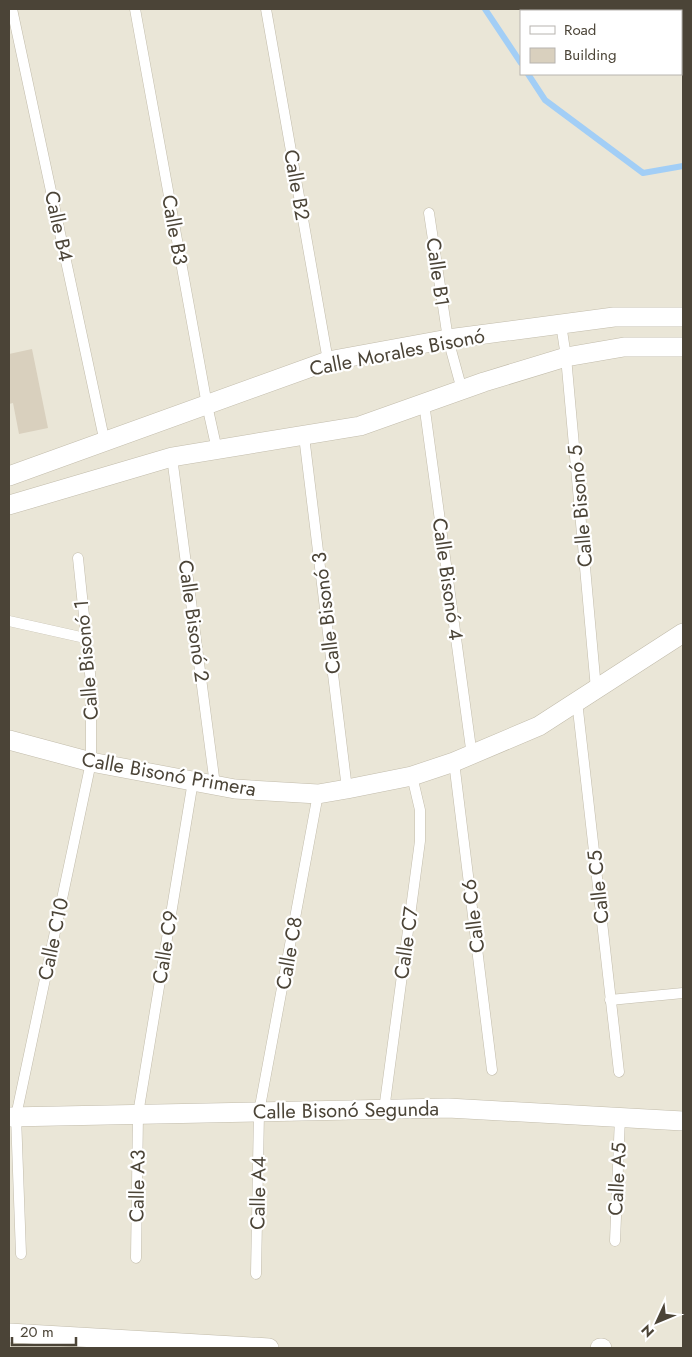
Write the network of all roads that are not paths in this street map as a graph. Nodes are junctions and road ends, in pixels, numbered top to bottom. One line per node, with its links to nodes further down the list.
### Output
1 (12, 9): 15 (lane, Calle B4)
2 (135, 9): 13 (lane, Calle B3)
3 (266, 9): 10 (lane, Calle B2)
4 (429, 213): 7 (lane, Calle B1)
5 (683, 317): 6 (street, Calle Morales Bisonó)
6 (561, 324): 7 (street, Calle Morales Bisonó); 9 (lane, Calle Bisonó 5)
7 (448, 339): 10 (street, Calle Morales Bisonó); 11 (lane, Calle B1)
8 (683, 347): 9 (street)
9 (566, 357): 11 (street); 24 (lane, Calle Bisonó 5)
10 (328, 362): 13 (street, Calle Morales Bisonó)
11 (462, 390): 12 (street)
12 (424, 403): 14 (street); 27 (lane, Calle Bisonó 4)
13 (207, 405): 15 (street, Calle Morales Bisonó); 16 (lane, Calle B3)
14 (304, 436): 16 (street); 32 (lane, Calle Bisonó 3)
15 (105, 443): 18 (street, Calle Morales Bisonó)
16 (217, 450): 17 (street)
17 (172, 457): 19 (street); 31 (lane, Calle Bisonó 2)
18 (9, 476)
19 (9, 505)
20 (78, 558): 23 (lane, Calle Bisonó 1)
21 (9, 621): 23 (lane)
22 (683, 633): 24 (street, Calle Bisonó Primera)
23 (86, 638): 28 (lane, Calle Bisonó 1)
24 (596, 689): 25 (street, Calle Bisonó Primera)
25 (578, 701): 27 (street, Calle Bisonó Primera); 35 (lane, Calle C5)
26 (9, 740): 28 (street, Calle Bisonó Primera)
27 (463, 759): 29 (street, Calle Bisonó Primera); 36 (lane, Calle C6)
28 (91, 762): 30 (street, Calle Bisonó Primera); 41 (lane, Calle C10)
29 (412, 776): 32 (street, Calle Bisonó Primera); 38 (lane, Calle C7)
30 (193, 780): 31 (street, Calle Bisonó Primera); 40 (lane, Calle C9)
31 (215, 785): 33 (street, Calle Bisonó Primera)
32 (347, 789): 33 (street, Calle Bisonó Primera)
33 (318, 794): 39 (lane, Calle C8)
34 (683, 993): 35 (lane)
35 (610, 1000): 37 (lane, Calle C5)
36 (492, 1070)
37 (620, 1072)
38 (384, 1110): 39 (street, Calle Bisonó Segunda); 42 (street, Calle Bisonó Segunda)
39 (259, 1112): 40 (street, Calle Bisonó Segunda); 47 (lane, Calle A4)
40 (138, 1114): 41 (street, Calle Bisonó Segunda); 46 (lane, Calle A3)
41 (12, 1116): 45 (lane, Calle C10)
42 (620, 1117): 43 (street, Calle Bisonó Segunda); 44 (lane, Calle A5)
43 (683, 1121)
44 (615, 1242)
45 (22, 1254)
46 (136, 1258)
47 (256, 1274)
48 (9, 1333): 49 (street)
49 (268, 1348)

